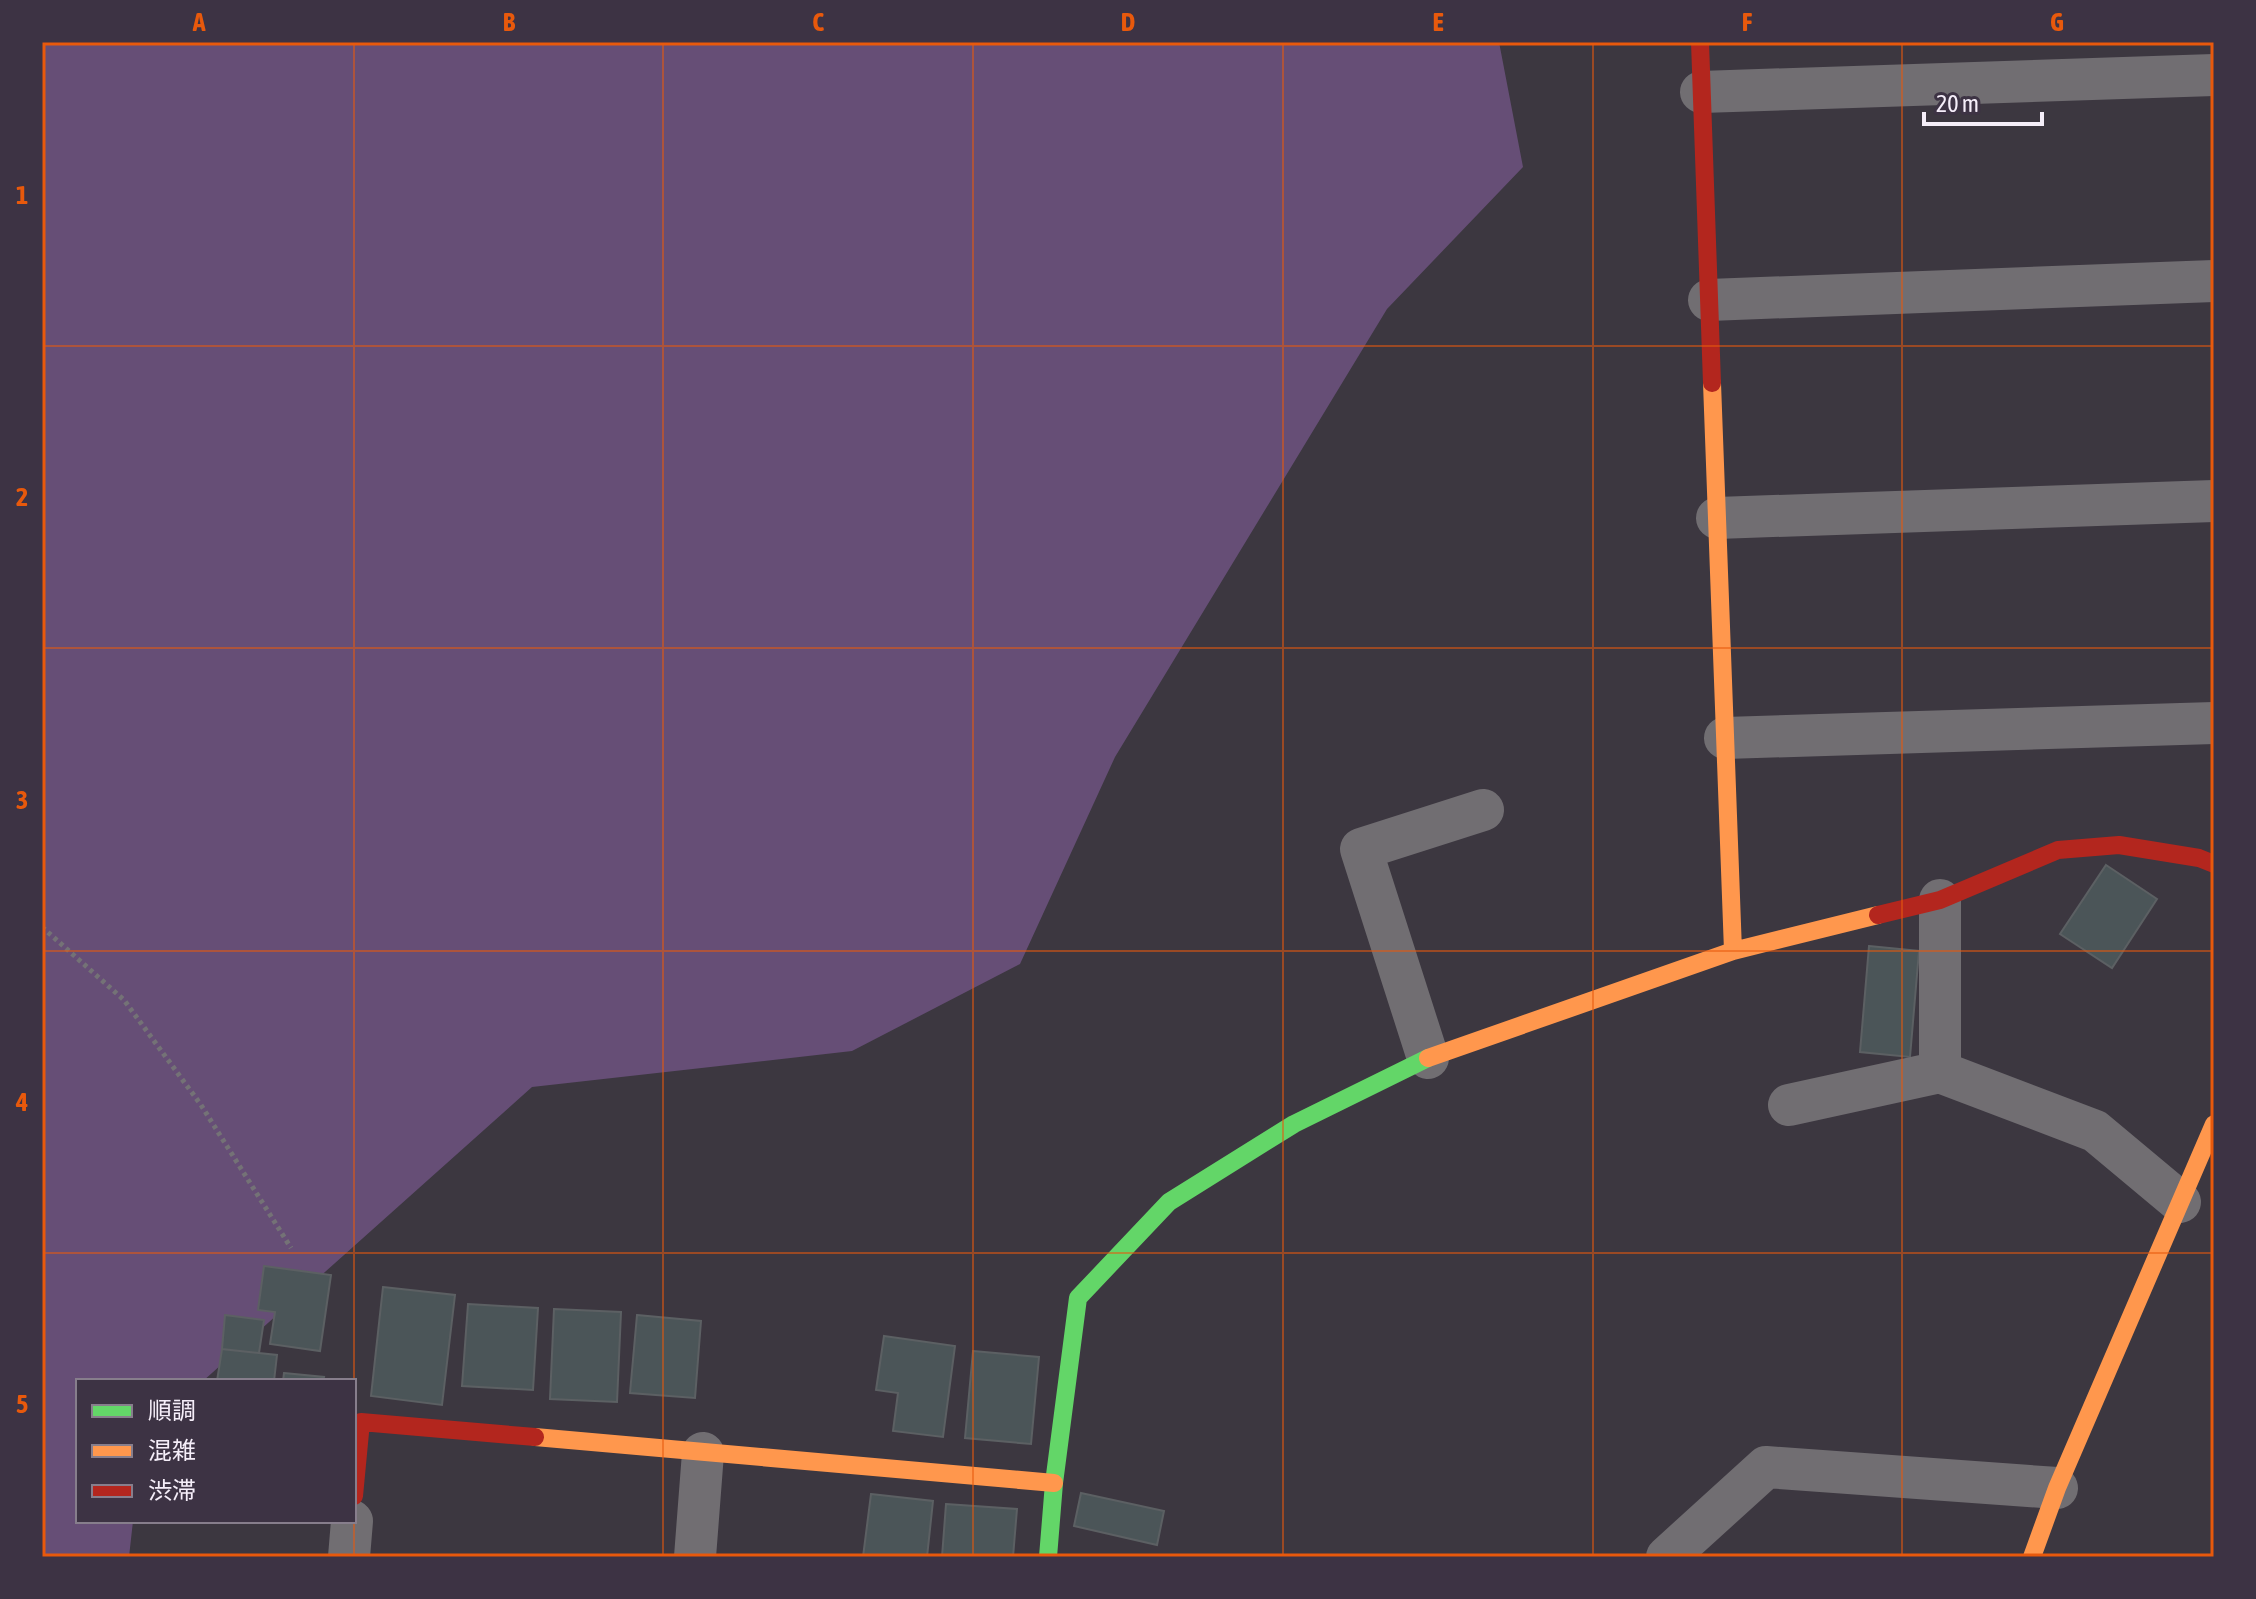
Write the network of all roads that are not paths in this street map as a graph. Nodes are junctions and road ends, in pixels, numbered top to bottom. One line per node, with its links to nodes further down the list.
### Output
1 (1700, 42): 3 (street)
2 (2214, 75): 3 (street)
3 (1701, 92): 5 (street)
4 (2214, 281): 5 (street)
5 (1709, 300): 7 (street)
6 (2214, 501): 7 (street)
7 (1717, 518): 9 (street)
8 (2214, 723): 9 (street)
9 (1725, 738): 13 (street)
10 (1483, 810): 14 (street)
11 (2214, 864): 12 (street)
12 (1940, 900): 13 (street); 15 (street)
13 (1733, 951): 14 (street)
14 (1428, 1058): 21 (street)
15 (1940, 1072): 16 (street); 18 (street)
16 (1789, 1105)
17 (2214, 1124): 18 (street)
18 (2180, 1202): 22 (street)
19 (703, 1453): 20 (street); 21 (street); 25 (street)
20 (356, 1475)
21 (1054, 1483): 26 (street)
22 (2057, 1488): 27 (street); 28 (street)
23 (352, 1523): 24 (street)
24 (349, 1557)
25 (695, 1557)
26 (1048, 1557)
27 (1667, 1557)
28 (2032, 1557)

